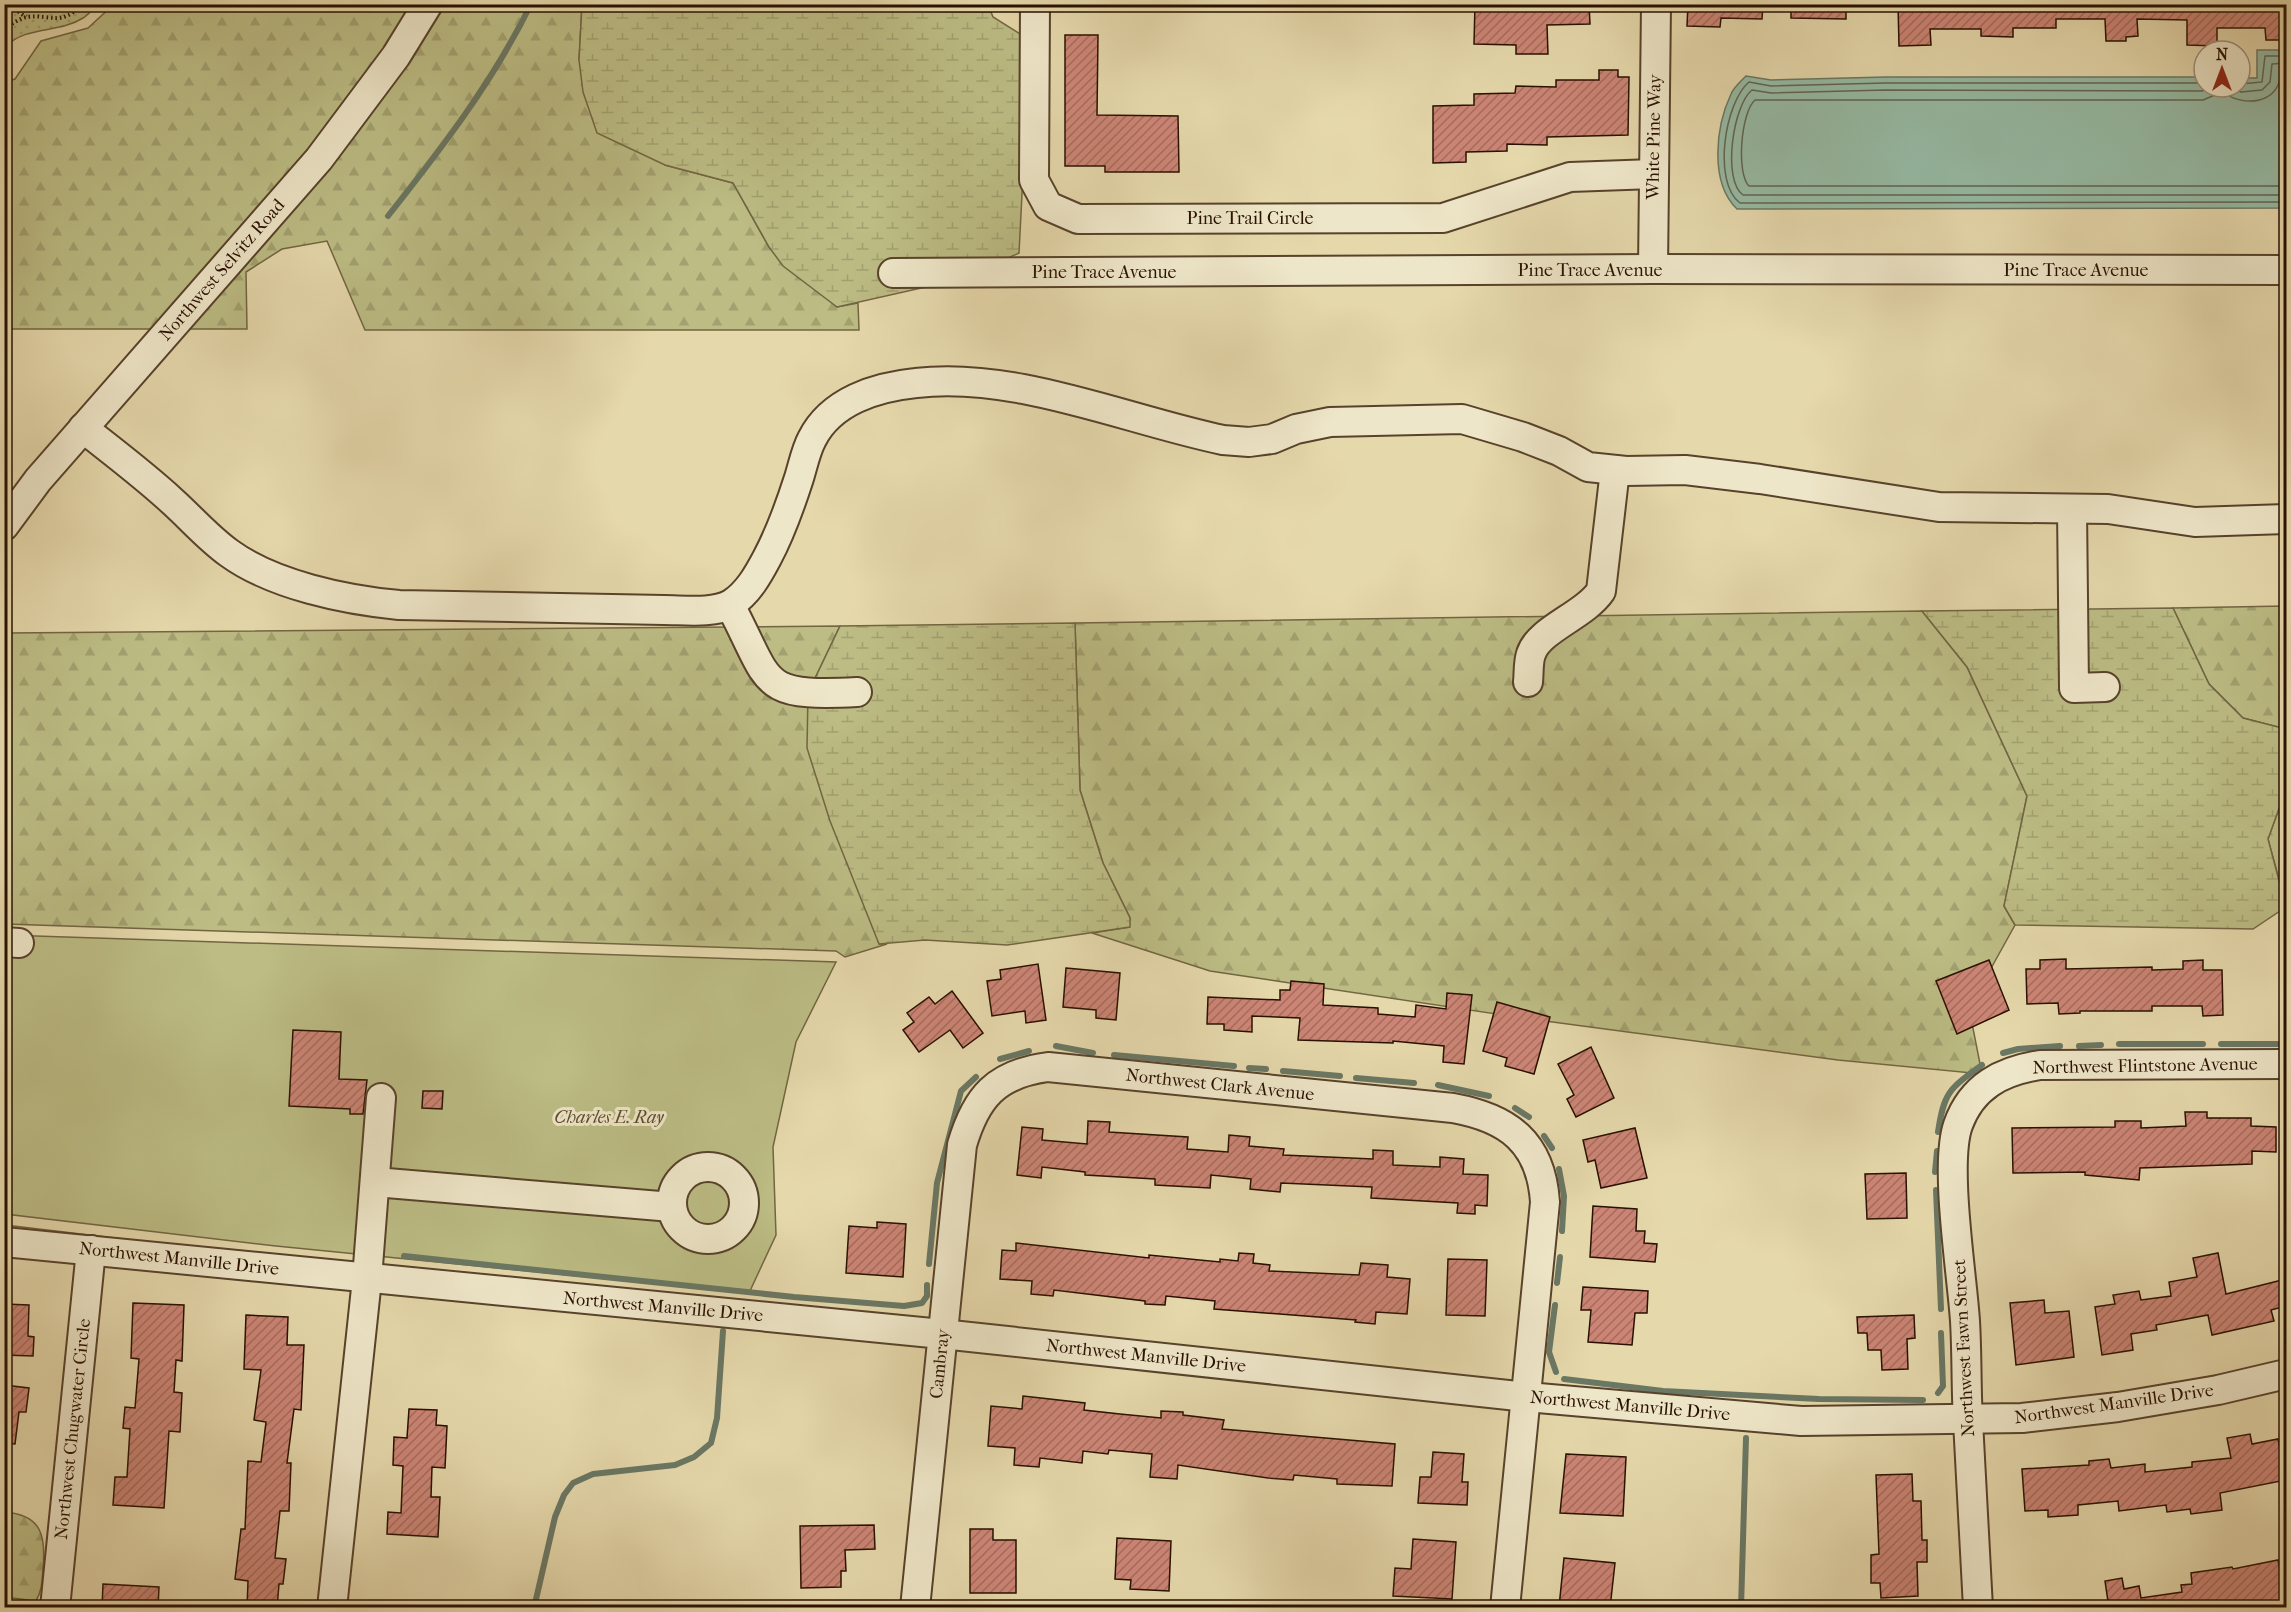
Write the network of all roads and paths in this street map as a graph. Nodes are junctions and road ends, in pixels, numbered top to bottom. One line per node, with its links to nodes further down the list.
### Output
1 (7, 4): 6 (path)
2 (82, 4): 6 (path)
3 (428, 4): 12 (street, Northwest Selvitz Road)
4 (1035, 4): 8 (street, Pine Trail Circle)
5 (1656, 4): 8 (street, White Pine Way)
6 (26, 17): 7 (path)
7 (4, 28)
8 (1654, 174): 9 (street, White Pine Way)
9 (1653, 269): 10 (street, Pine Trace Avenue); 11 (street, Pine Trace Avenue)
10 (2286, 270)
11 (893, 273)
12 (83, 428): 16 (street, Northwest Selvitz Road); 17 (street)
13 (1615, 470): 14 (street); 17 (street); 18 (street)
14 (2072, 509): 15 (street); 19 (street)
15 (2286, 519)
16 (4, 526)
17 (730, 605): 20 (street)
18 (1528, 682)
19 (2105, 687)
20 (856, 692)
21 (2286, 1065): 22 (street, Northwest Flintstone Avenue)
22 (1975, 1094): 33 (street, Northwest Fawn Street)
23 (381, 1098): 25 (street)
24 (969, 1121): 30 (street, Cambray); 32 (street, Northwest Clark Avenue)
25 (375, 1182): 26 (street); 29 (street)
26 (672, 1207)
27 (4, 1242): 28 (street, Northwest Manville Drive)
28 (91, 1250): 29 (street, Northwest Manville Drive); 34 (street, Northwest Chugwater Circle)
29 (367, 1279): 30 (street, Northwest Manville Drive); 35 (street)
30 (942, 1334): 32 (street, Northwest Manville Drive); 36 (street, Cambray)
31 (2286, 1374): 33 (street, Northwest Manville Drive)
32 (1527, 1397): 33 (street, Northwest Manville Drive); 37 (street, Northwest Clark Avenue)
33 (1968, 1420): 38 (street, Northwest Fawn Street)
34 (55, 1608)
35 (332, 1608)
36 (915, 1608)
37 (1505, 1608)
38 (1978, 1608)

